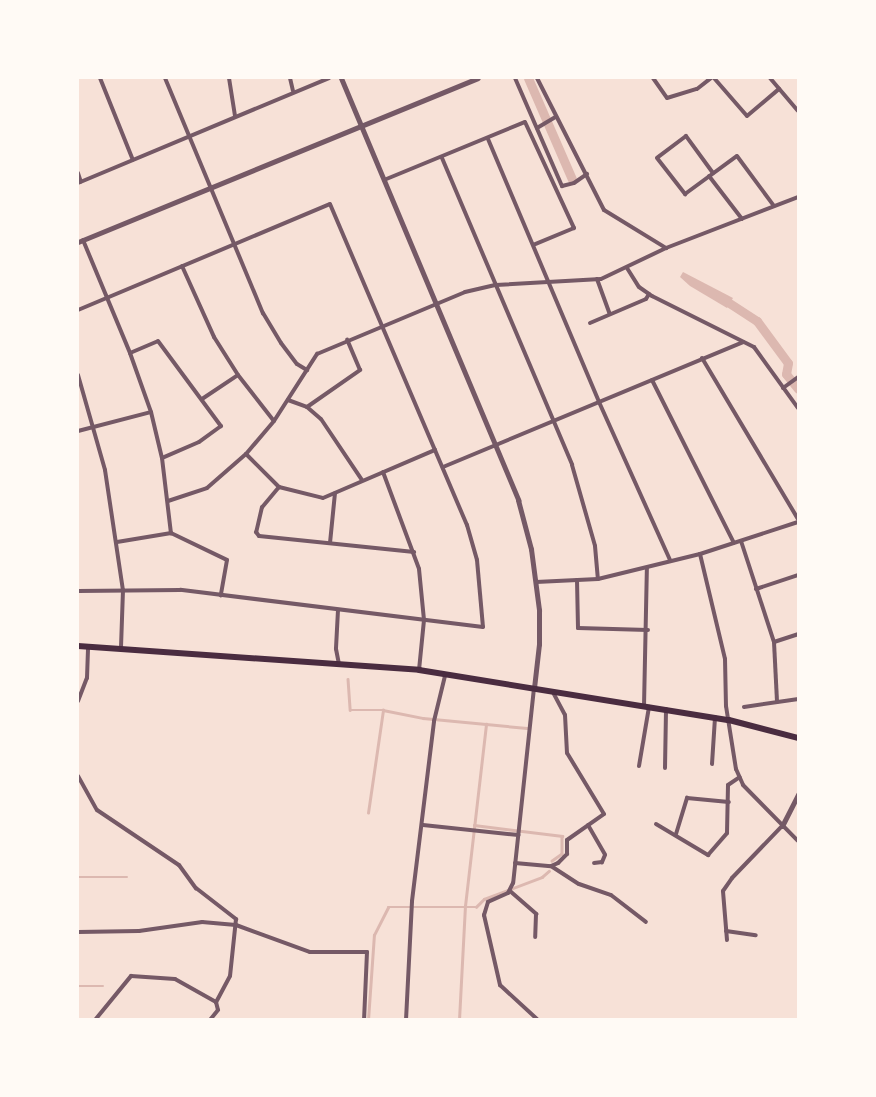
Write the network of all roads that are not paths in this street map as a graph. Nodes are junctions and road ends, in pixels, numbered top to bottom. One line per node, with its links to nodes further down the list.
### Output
1 (100, 78): 23 (street)
2 (165, 78): 20 (street)
3 (229, 78): 16 (street)
4 (290, 78): 14 (street)
5 (329, 78): 14 (street)
6 (340, 78): 18 (street)
7 (478, 78): 18 (street)
8 (515, 78): 19 (street)
9 (537, 78): 17 (street)
10 (653, 78): 11 (street)
11 (713, 78): 13 (street)
12 (770, 78): 13 (street)
13 (779, 89): 15 (street)
14 (293, 91): 16 (street)
15 (798, 111)
16 (235, 117): 20 (street)
17 (555, 117): 19 (street); 25 (street)
18 (362, 125): 27 (street); 29 (street)
19 (537, 128): 25 (street)
20 (188, 138): 23 (street); 29 (street)
21 (488, 139): 22 (street); 35 (street); 35 (street)
22 (442, 158): 27 (street); 41 (street)
23 (133, 160): 28 (street)
24 (78, 172): 28 (street)
25 (587, 174): 36 (street)
26 (711, 175): 26 (street); 31 (street); 32 (street)
27 (384, 180): 44 (street)
28 (79, 182)
29 (210, 187): 33 (street); 34 (street)
30 (798, 197): 31 (street)
31 (774, 206): 32 (street)
32 (742, 219): 36 (street)
33 (80, 241): 43 (street)
34 (233, 245): 37 (street); 48 (street); 53 (street)
35 (533, 246): 40 (street)
36 (666, 248): 38 (street)
37 (182, 266): 43 (street); 55 (street)
38 (627, 268): 39 (street); 42 (street)
39 (598, 279): 40 (street); 46 (street)
40 (548, 280): 41 (street); 61 (street)
41 (496, 285): 44 (street); 66 (street)
42 (649, 294): 46 (street); 50 (street)
43 (108, 298): 45 (street); 51 (street)
44 (437, 303): 48 (street); 69 (street)
45 (78, 310)
46 (610, 314): 47 (street)
47 (590, 323)
48 (384, 324): 49 (street); 70 (street)
49 (347, 340): 53 (street); 62 (street)
50 (743, 342): 52 (street); 58 (street)
51 (130, 353): 59 (street); 64 (street)
52 (702, 358): 57 (street); 79 (street)
53 (307, 370): 60 (street)
54 (78, 375): 67 (street)
55 (238, 375): 59 (street); 65 (street)
56 (798, 377): 58 (street)
57 (652, 380): 61 (street); 84 (street)
58 (785, 387): 63 (street)
59 (202, 399): 72 (street)
60 (288, 400): 62 (street); 65 (street)
61 (599, 402): 66 (street); 87 (street)
62 (307, 407): 75 (street)
63 (798, 408)
64 (151, 412): 67 (street); 72 (street)
65 (274, 420): 71 (street)
66 (552, 421): 69 (street); 90 (street)
67 (95, 427): 68 (street); 82 (street)
68 (78, 432)
69 (497, 445): 73 (street); 92 (street)
70 (435, 450): 73 (street); 74 (street)
71 (246, 454): 76 (street); 78 (street)
72 (162, 458): 78 (street)
73 (444, 466): 98 (street)
74 (383, 472): 75 (street); 85 (street)
75 (362, 480): 77 (street)
76 (279, 488): 77 (street); 83 (street)
77 (335, 493): 83 (street)
78 (168, 502): 80 (street)
79 (798, 520): 81 (street)
80 (171, 532): 82 (street); 96 (street)
81 (740, 541): 84 (street); 93 (street)
82 (116, 542): 94 (street)
83 (330, 543): 85 (street)
84 (734, 543): 86 (street)
85 (414, 552): 98 (street)
86 (700, 554): 87 (street); 117 (street)
87 (670, 560): 88 (street)
88 (647, 568): 90 (street); 99 (street)
89 (798, 575): 93 (street)
90 (598, 579): 91 (street)
91 (577, 580): 92 (street); 99 (street)
92 (536, 582): 108 (street)
93 (756, 589): 101 (street)
94 (123, 590): 95 (street); 96 (street); 104 (street)
95 (78, 591)
96 (221, 595): 97 (street)
97 (338, 610): 98 (street); 105 (street)
98 (424, 620): 106 (street)
99 (648, 630): 113 (street)
100 (798, 634): 101 (street)
101 (774, 642): 112 (street)
102 (78, 646): 103 (main road)
103 (88, 646): 104 (main road); 111 (street)
104 (121, 647): 105 (main road)
105 (339, 664): 106 (main road)
106 (420, 670): 107 (main road)
107 (445, 676): 108 (main road); 127 (street)
108 (534, 688): 109 (main road); 131 (street)
109 (552, 691): 113 (main road); 128 (street)
110 (798, 700): 112 (street)
111 (78, 701)
112 (778, 702): 114 (street)
113 (647, 706): 115 (main road); 120 (street)
114 (744, 707)
115 (666, 709): 116 (main road); 121 (street)
116 (715, 717): 117 (main road); 119 (street)
117 (729, 720): 118 (main road); 123 (street)
118 (798, 738)
119 (712, 764)
120 (639, 766)
121 (665, 768)
122 (78, 776): 138 (street)
123 (740, 777): 125 (street); 129 (street)
124 (798, 794): 129 (street)
125 (729, 802): 130 (street); 130 (street)
126 (656, 824): 130 (street)
127 (423, 825): 131 (street); 149 (street)
128 (588, 825): 134 (street); 135 (street)
129 (782, 826): 132 (street); 139 (street)
130 (676, 834)
131 (518, 835): 133 (street)
132 (798, 841)
133 (516, 862): 135 (street); 136 (street)
134 (594, 863)
135 (551, 866): 137 (street)
136 (510, 891): 142 (street); 145 (street)
137 (646, 922)
138 (236, 924): 140 (street); 144 (street); 148 (street)
139 (726, 930): 141 (street); 143 (street)
140 (78, 932)
141 (756, 935)
142 (535, 937)
143 (727, 940)
144 (216, 1002): 146 (street); 147 (street)
145 (536, 1019)
146 (95, 1020)
147 (210, 1020)
148 (364, 1020)
149 (406, 1020)

